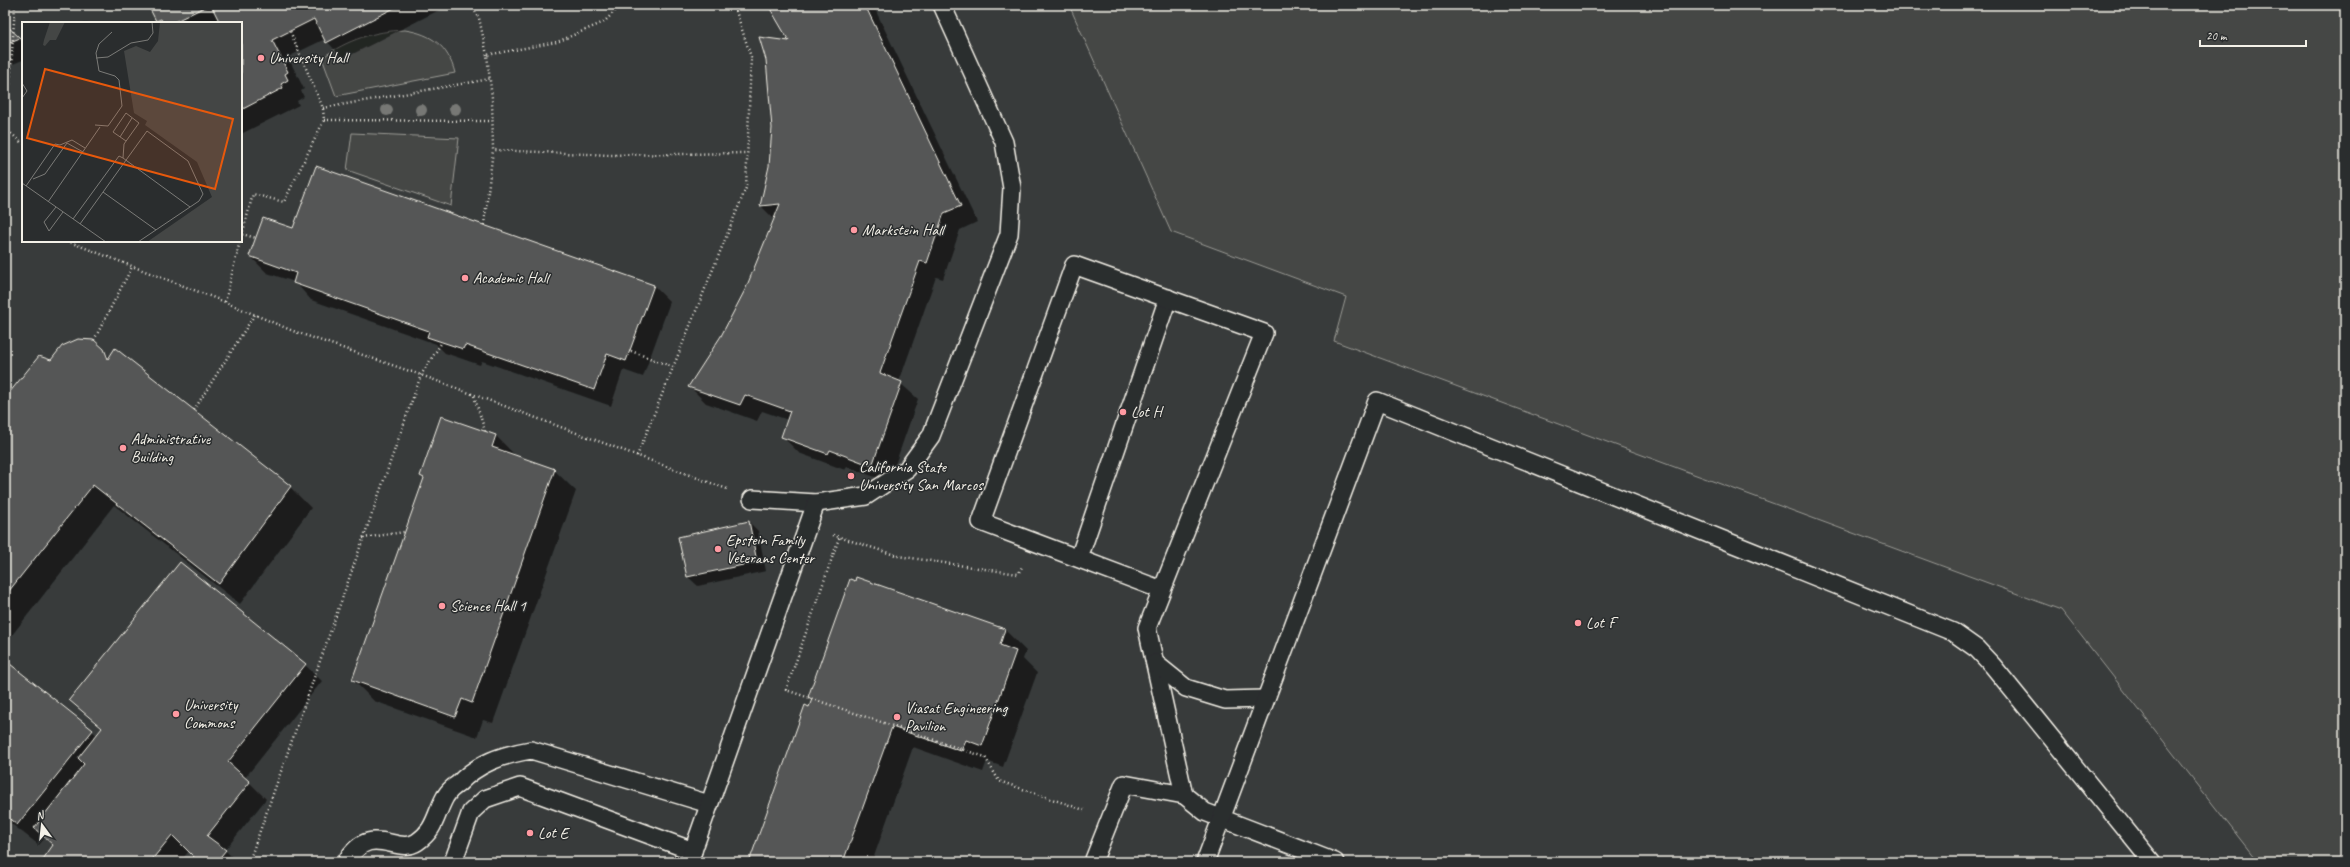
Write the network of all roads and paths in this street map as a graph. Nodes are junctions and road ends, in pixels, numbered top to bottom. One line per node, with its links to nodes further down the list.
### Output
1 (15, 5): 9 (path)
2 (472, 5): 7 (path)
3 (620, 5): 7 (path)
4 (734, 5): 16 (path)
5 (942, 5): 36 (lane)
6 (290, 31): 10 (path)
7 (486, 55): 8 (path)
8 (490, 79): 10 (path); 12 (path)
9 (5, 90)
10 (323, 108): 11 (path)
11 (324, 120): 12 (path); 18 (path)
12 (492, 121): 15 (path)
13 (5, 128): 14 (path)
14 (22, 143)
15 (493, 150): 16 (path); 17 (path)
16 (747, 153): 29 (path)
17 (484, 225)
18 (242, 234): 19 (path)
19 (256, 238)
20 (70, 242): 22 (path)
21 (240, 242): 24 (path)
22 (132, 267): 24 (path); 26 (path)
23 (1168, 298): 39 (lane); 39 (lane); 41 (lane)
24 (225, 302): 25 (path)
25 (255, 314): 30 (path); 32 (path)
26 (94, 340)
27 (442, 342): 30 (path)
28 (631, 351): 29 (path)
29 (673, 367): 34 (path)
30 (421, 375): 31 (path); 38 (path)
31 (474, 395): 33 (path); 34 (path)
32 (194, 410)
33 (485, 431)
34 (637, 456): 35 (path)
35 (752, 499): 36 (lane)
36 (816, 503): 45 (lane)
37 (404, 532): 38 (path)
38 (363, 538): 49 (path)
39 (1079, 558): 41 (lane)
40 (1028, 570): 46 (path)
41 (1162, 590): 42 (lane)
42 (1155, 664): 43 (lane); 44 (lane)
43 (1265, 699): 47 (lane); 55 (lane)
44 (1184, 795): 47 (lane); 52 (lane)
45 (709, 804): 48 (lane); 50 (lane)
46 (1088, 812)
47 (1220, 818): 53 (lane); 54 (lane)
48 (691, 856): 51 (lane)
49 (249, 862)
50 (346, 862)
51 (453, 862)
52 (1093, 862)
53 (1205, 862)
54 (1335, 862)
55 (2152, 862)

